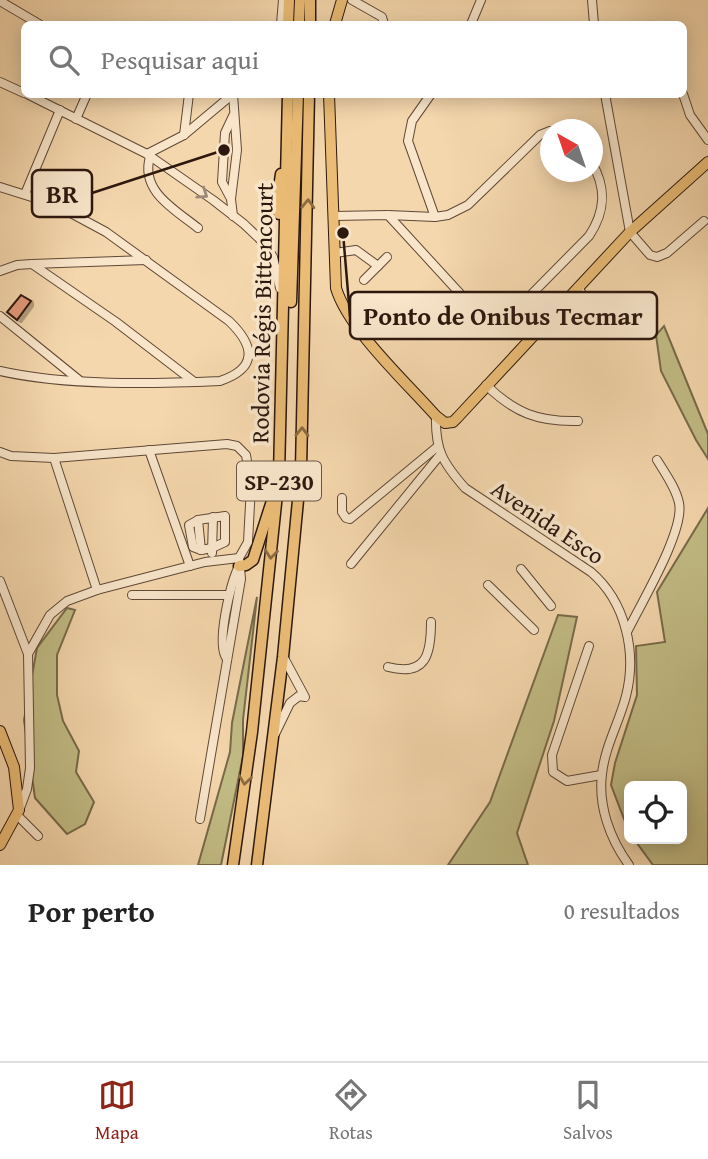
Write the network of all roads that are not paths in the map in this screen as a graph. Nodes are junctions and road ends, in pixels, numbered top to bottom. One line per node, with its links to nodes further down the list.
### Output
1 (283, 0): 11 (street)
2 (289, 0): 12 (highway)
3 (300, 0): 13 (highway)
4 (310, 0): 14 (highway)
5 (342, 0): 15 (main road)
6 (352, 0): 16 (street)
7 (481, 0): 17 (street)
8 (592, 0): 18 (street)
9 (0, 1): 10 (street)
10 (34, 21)
11 (281, 21)
12 (288, 21)
13 (299, 21)
14 (310, 21)
15 (336, 21)
16 (383, 21)
17 (472, 21)
18 (594, 21)
19 (0, 82): 20 (street)
20 (21, 92)
21 (34, 98): 34 (street)
22 (85, 98): 35 (street)
23 (187, 98): 36 (street)
24 (228, 98): 36 (street)
25 (233, 98): 45 (street)
26 (285, 98): 59 (highway)
27 (285, 98): 61 (highway, Rodovia Régis Bittencourt / SP-230)
28 (298, 98): 66 (highway)
29 (309, 98): 95 (highway, Rodovia Régis Bittencourt / SP-230, one-way to 29)
30 (329, 98): 46 (main road)
31 (429, 98): 47 (street)
32 (606, 98): 50 (street)
33 (684, 98): 38 (street)
34 (60, 110): 35 (street); 43 (street)
35 (76, 119): 39 (street)
36 (184, 135): 39 (street)
37 (540, 135): 47 (street)
38 (708, 140)
39 (149, 156): 45 (street, one-way to 45); 49 (street)
40 (708, 162): 50 (main road)
41 (600, 182): 44 (street)
42 (0, 187): 43 (street)
43 (25, 194): 53 (street)
44 (387, 215): 46 (street); 47 (street)
45 (233, 216): 59 (street)
46 (334, 216): 51 (main road)
47 (435, 217)
48 (704, 220): 50 (street)
49 (198, 228)
50 (630, 232): 58 (main road)
51 (335, 253): 55 (street); 68 (main road)
52 (387, 257): 55 (street)
53 (146, 260): 54 (street); 65 (street)
54 (32, 264): 56 (street); 65 (street)
55 (378, 266): 57 (street)
56 (0, 271)
57 (363, 280)
58 (578, 287): 62 (street); 67 (main road)
59 (281, 288): 61 (highway)
60 (0, 316): 64 (street)
61 (284, 316): 66 (highway, Rodovia Régis Bittencourt / SP-230)
62 (583, 324)
63 (0, 371): 64 (street)
64 (80, 380): 65 (street)
65 (193, 381)
66 (283, 384): 75 (highway, Rodovia Régis Bittencourt / SP-230)
67 (486, 384): 68 (main road); 69 (street)
68 (436, 416): 71 (street)
69 (578, 421)
70 (149, 450): 73 (street); 80 (street); 82 (street)
71 (439, 451): 76 (street); 81 (street); 92 (street, Avenida Esco)
72 (0, 452): 73 (street)
73 (54, 458): 86 (street)
74 (657, 460): 92 (street)
75 (279, 475): 80 (highway); 107 (highway, Rodovia Régis Bittencourt / SP-230, one-way to 107)
76 (342, 498)
77 (213, 517): 78 (street); 78 (street); 78 (street)
78 (212, 548): 79 (street)
79 (213, 561): 80 (street); 82 (street)
80 (239, 562): 88 (street); 96 (street)
81 (351, 565)
82 (190, 566): 86 (street)
83 (522, 569): 89 (street)
84 (0, 581): 94 (street)
85 (488, 585): 91 (street)
86 (96, 590): 94 (street)
87 (132, 595): 88 (street)
88 (228, 595): 96 (street)
89 (551, 606)
90 (431, 622): 97 (street)
91 (534, 630)
92 (626, 632): 102 (street, Avenida Esco)
93 (589, 646): 102 (street)
94 (27, 653): 101 (street)
95 (283, 657): 99 (highway, Rodovia Régis Bittencourt / SP-230); 99 (street)
96 (227, 659): 104 (street)
97 (388, 667)
98 (0, 731): 100 (main road)
99 (274, 737): 108 (highway, Rodovia Régis Bittencourt / SP-230)
100 (12, 761): 101 (street); 103 (main road)
101 (30, 768): 103 (street)
102 (601, 775): 109 (street, Avenida Esco)
103 (18, 813): 105 (street); 106 (main road)
104 (200, 818)
105 (38, 836)
106 (0, 845)
107 (233, 865)
108 (257, 865)
109 (629, 865)

